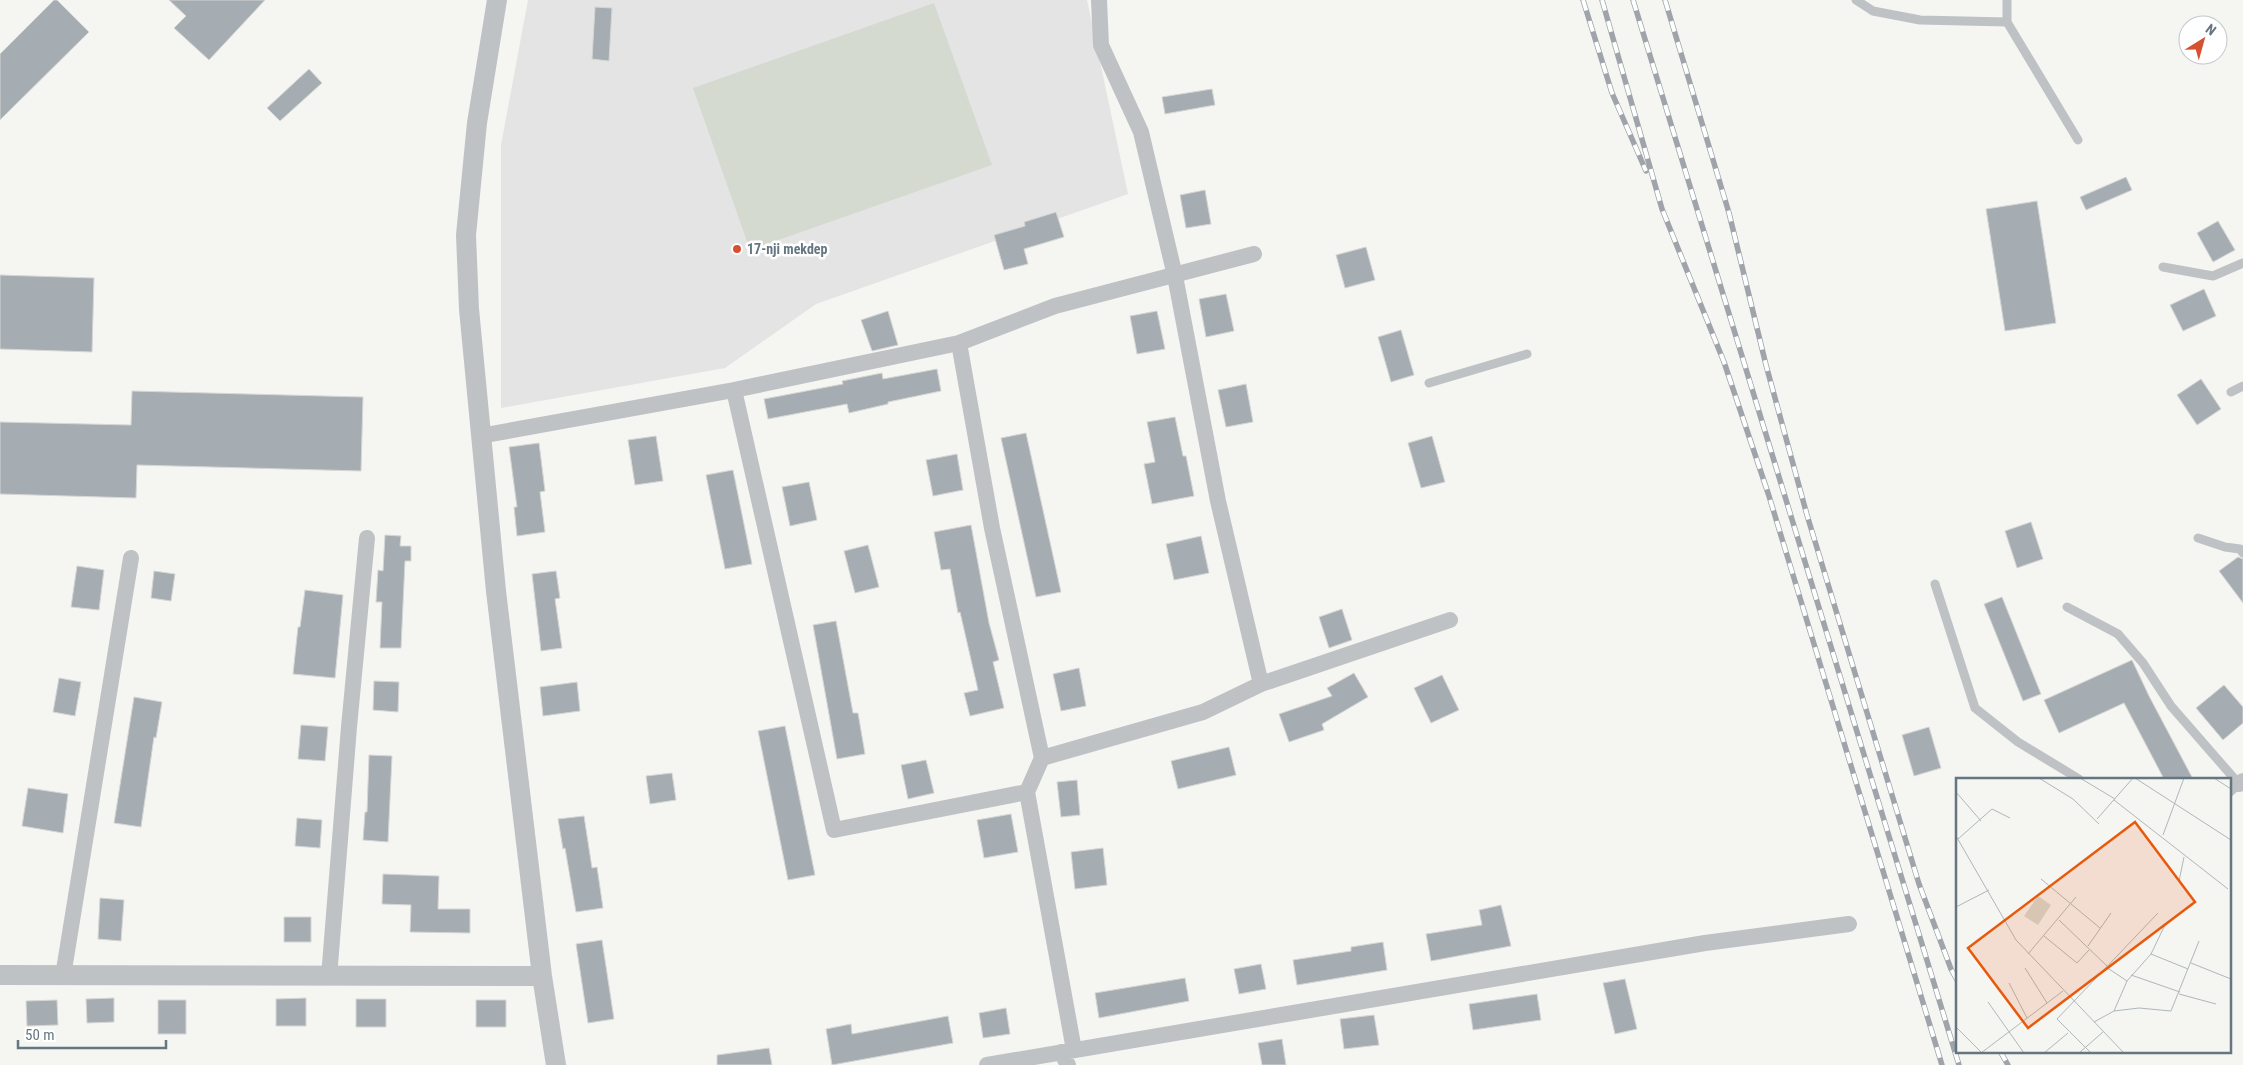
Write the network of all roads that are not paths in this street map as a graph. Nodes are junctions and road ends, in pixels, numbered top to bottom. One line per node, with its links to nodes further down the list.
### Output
1 (497, 0): 17 (street)
2 (1098, 0): 10 (street)
3 (1856, 0): 5 (lane)
4 (2007, 0): 5 (lane)
5 (2007, 22): 6 (lane)
6 (2078, 140)
7 (1254, 254): 10 (street)
8 (2243, 263): 9 (lane)
9 (2163, 266)
10 (1175, 276): 11 (street); 25 (street)
11 (958, 343): 15 (street); 26 (street)
12 (1527, 354): 13 (lane)
13 (1429, 384)
14 (2243, 386): 16 (lane)
15 (734, 390): 17 (street); 29 (street)
16 (2231, 392)
17 (480, 436): 33 (street)
18 (367, 538): 34 (street)
19 (2198, 538): 20 (lane)
20 (2243, 552)
21 (131, 558): 32 (street)
22 (1936, 584): 27 (lane)
23 (2067, 608): 28 (lane)
24 (1450, 620): 25 (street)
25 (1261, 684): 26 (street)
26 (1042, 758): 29 (street)
27 (2077, 778)
28 (2237, 786)
29 (1027, 792): 35 (street)
30 (1849, 924): 35 (street)
31 (0, 975): 32 (street)
32 (63, 976): 34 (street)
33 (542, 976): 34 (street); 36 (street)
34 (329, 978)
35 (1067, 1055): 37 (street)
36 (556, 1065)
37 (986, 1065)

